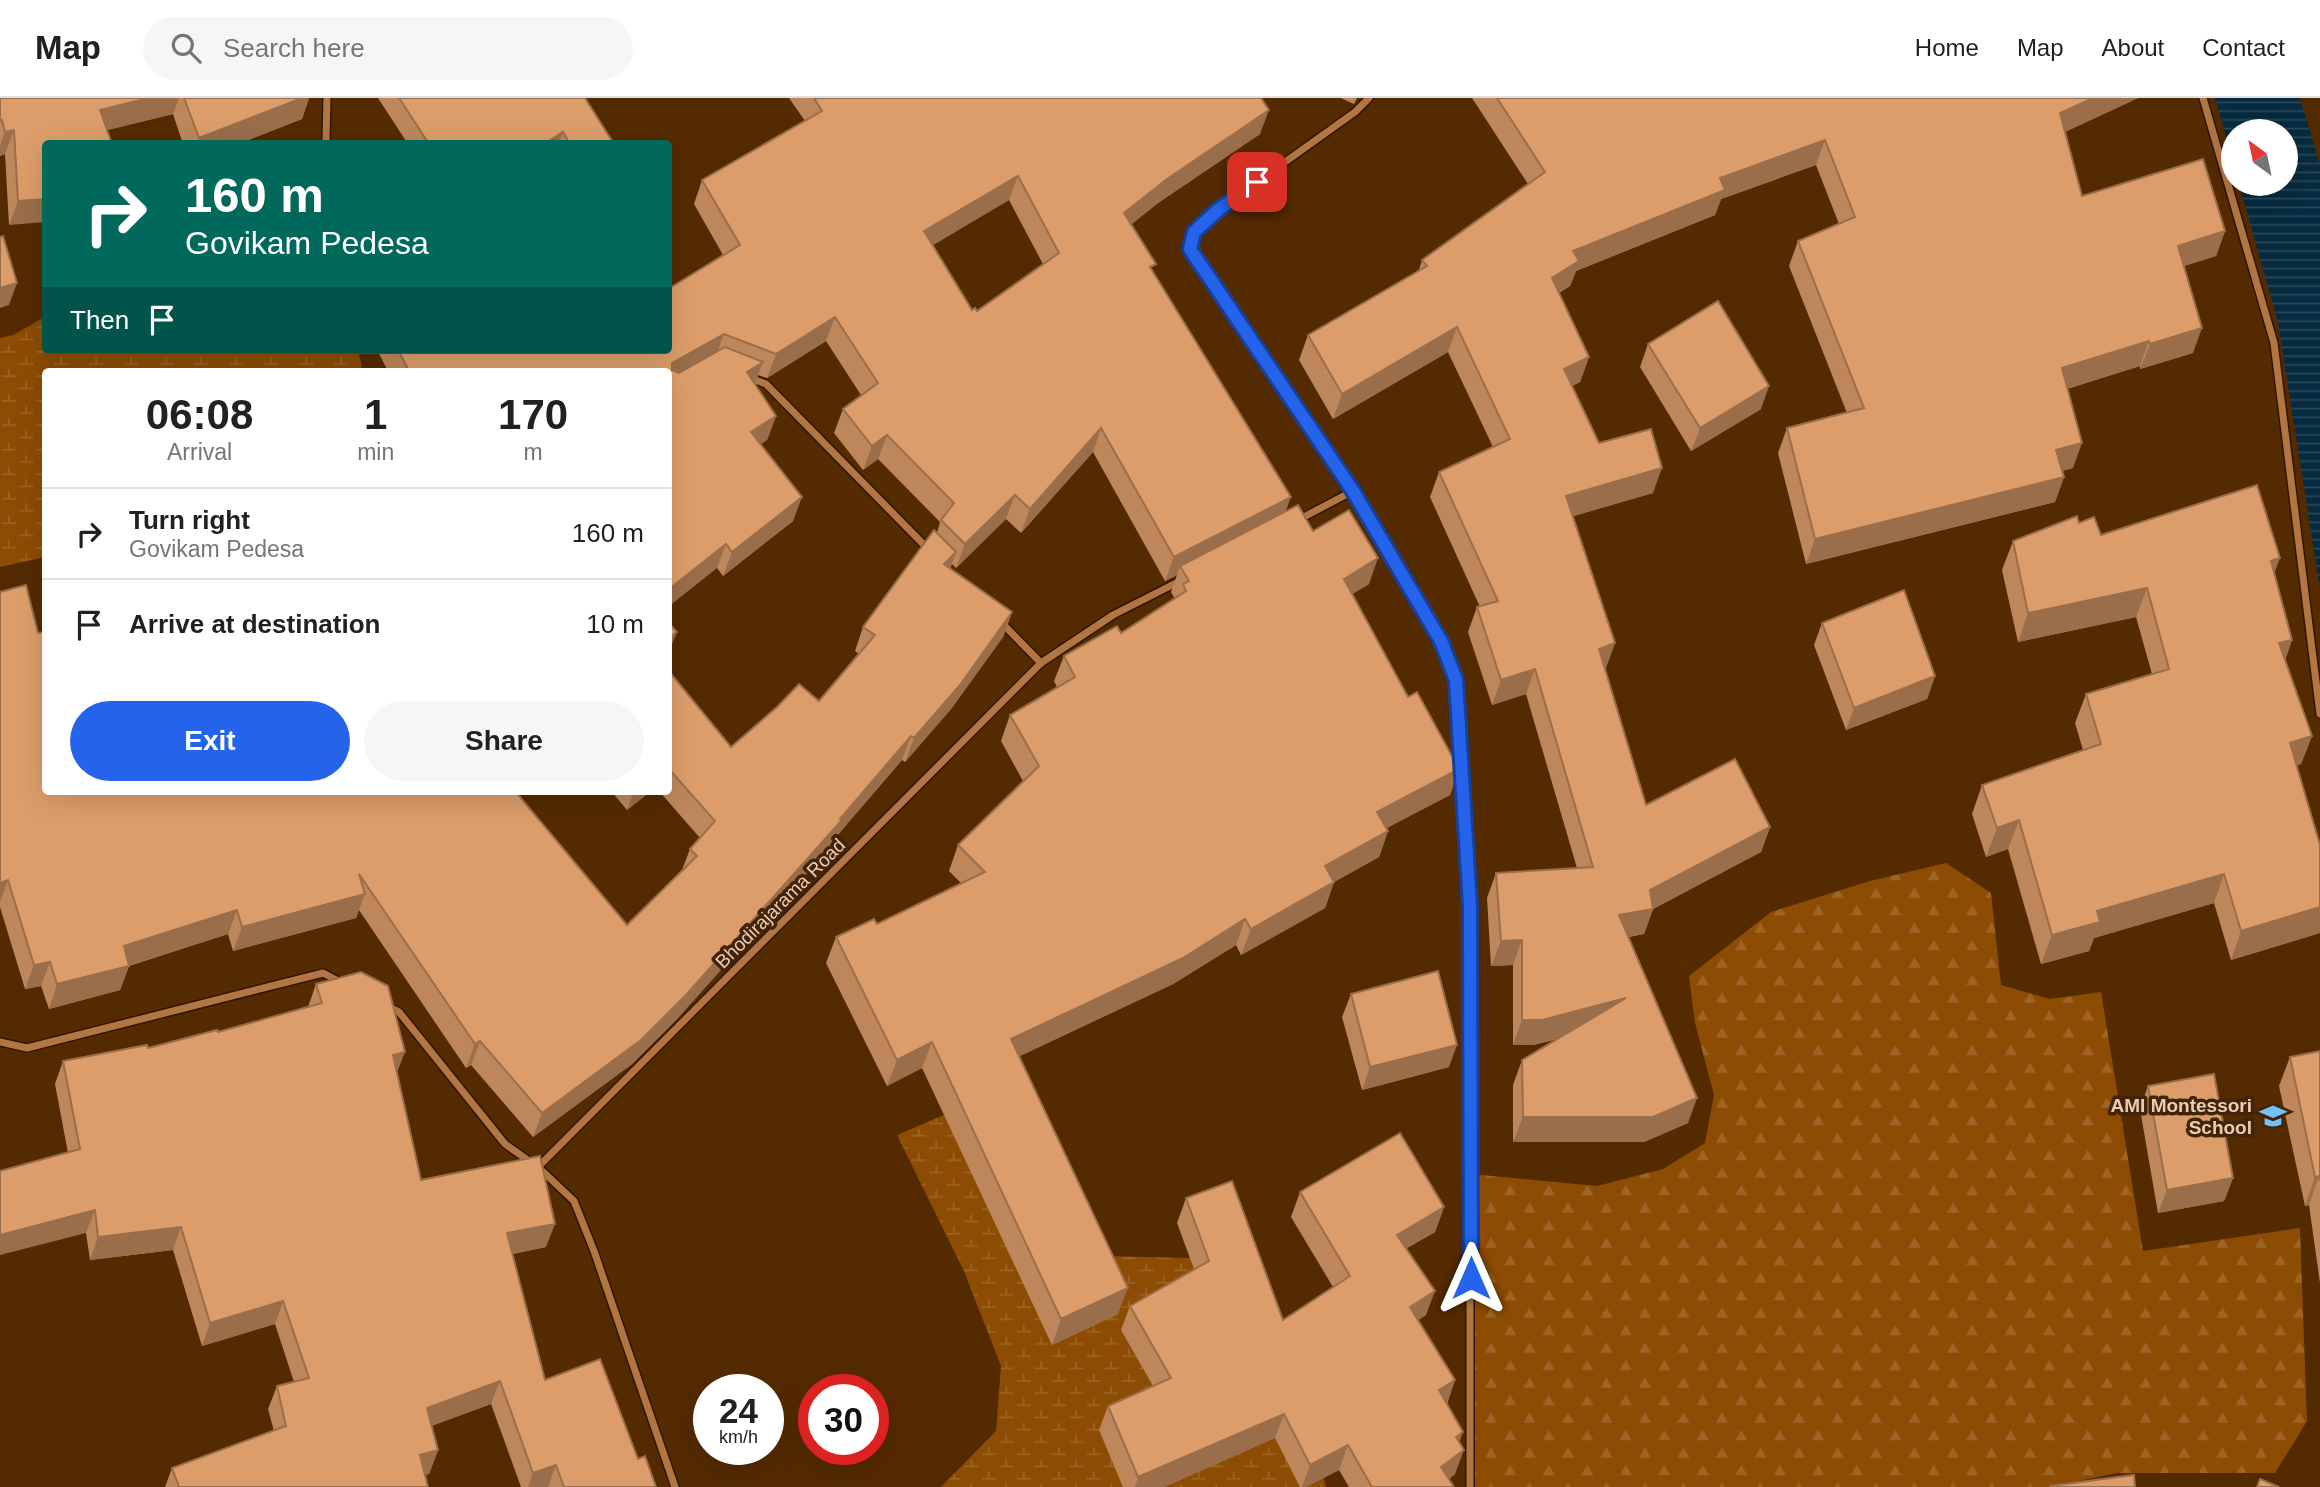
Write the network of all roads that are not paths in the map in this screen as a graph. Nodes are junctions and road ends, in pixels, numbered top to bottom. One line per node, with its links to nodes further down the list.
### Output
1 (327, 98): 4 (street)
2 (1369, 98): 6 (street)
3 (2203, 98): 12 (street)
4 (326, 140)
5 (741, 374): 8 (street)
6 (1353, 491): 7 (street); 18 (street)
7 (1293, 522)
8 (933, 554)
9 (1185, 578): 11 (street, Bhodirajarama Road)
10 (992, 613): 11 (street)
11 (1041, 663): 16 (street, Bhodirajarama Road)
12 (2320, 714)
13 (355, 990): 15 (street)
14 (377, 1001): 16 (street)
15 (0, 1042)
16 (538, 1167): 17 (street)
17 (676, 1487)
18 (1469, 1487)

